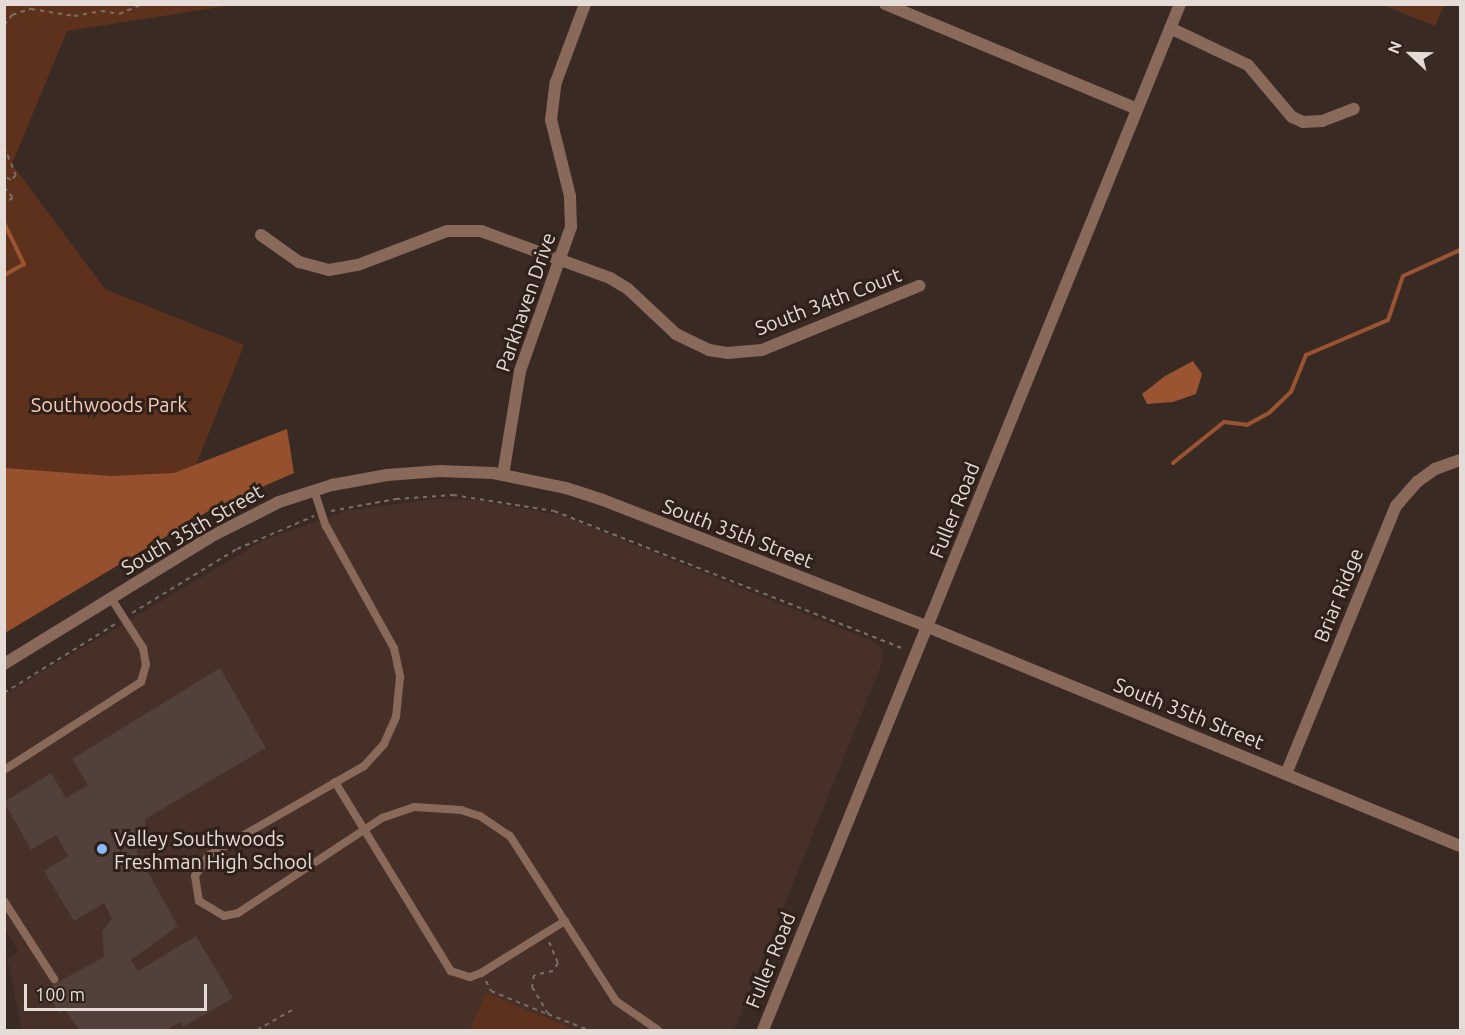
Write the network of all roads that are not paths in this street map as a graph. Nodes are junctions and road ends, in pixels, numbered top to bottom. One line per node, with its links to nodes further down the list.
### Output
1 (585, 4): 8 (street, Parkhaven Drive)
2 (885, 4): 5 (street)
3 (1180, 4): 4 (street, Fuller Road)
4 (1170, 28): 5 (street, Fuller Road); 6 (street)
5 (1137, 109): 14 (street, Fuller Road)
6 (1353, 109)
7 (261, 235): 8 (street, South 34th Court)
8 (561, 259): 9 (street, South 34th Court); 11 (street, Parkhaven Drive)
9 (919, 286)
10 (1461, 460): 17 (street, Briar Ridge)
11 (503, 475): 12 (street, South 35th Street); 14 (street, South 35th Street)
12 (314, 489): 13 (street, South 35th Street); 18 (lane)
13 (111, 598): 15 (street, South 35th Street); 16 (lane)
14 (928, 627): 17 (street, South 35th Street); 25 (street, Fuller Road)
15 (4, 664)
16 (4, 770)
17 (1287, 774): 20 (street, South 35th Street)
18 (335, 782): 19 (lane); 19 (lane)
19 (364, 829): 22 (lane); 22 (lane)
20 (1461, 846)
21 (4, 901): 23 (lane)
22 (565, 921): 24 (lane)
23 (54, 980)
24 (658, 1030)
25 (763, 1030)

